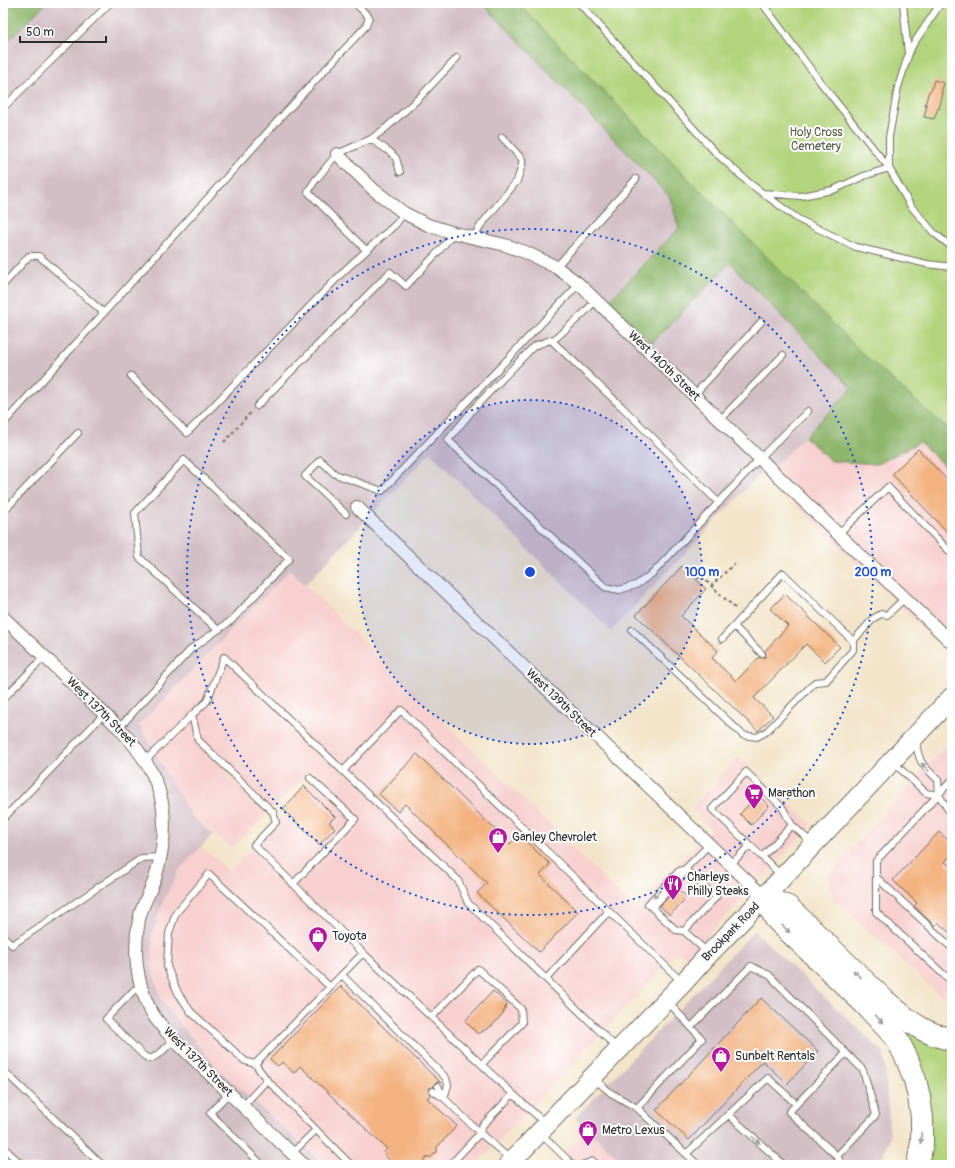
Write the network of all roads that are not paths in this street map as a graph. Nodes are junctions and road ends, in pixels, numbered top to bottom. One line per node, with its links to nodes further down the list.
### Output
1 (110, 3): 9 (lane)
2 (355, 3): 27 (lane)
3 (579, 3): 16 (lane)
4 (762, 3): 13 (lane)
5 (903, 3): 7 (lane)
6 (941, 3): 7 (lane)
7 (908, 56): 13 (lane)
8 (457, 58): 11 (lane)
9 (3, 108)
10 (502, 137): 19 (lane)
11 (372, 139): 12 (lane); 14 (lane)
12 (337, 154): 17 (street, West 140th Street); 21 (lane)
13 (889, 168): 16 (lane); 20 (lane)
14 (400, 172)
15 (636, 179): 22 (lane)
16 (762, 193): 23 (lane)
17 (404, 213): 18 (street, West 140th Street); 21 (lane)
18 (454, 233): 19 (street, West 140th Street); 33 (lane)
19 (472, 238): 22 (street, West 140th Street)
20 (952, 247)
21 (366, 250): 31 (lane)
22 (556, 267): 24 (street, West 140th Street)
23 (952, 267)
24 (579, 284): 26 (street, West 140th Street); 42 (lane)
25 (3, 285): 27 (lane)
26 (596, 300): 29 (lane); 32 (street, West 140th Street)
27 (104, 313): 36 (lane)
28 (762, 322): 32 (lane)
29 (550, 340): 39 (lane); 39 (lane)
30 (784, 355): 35 (lane)
31 (131, 376)
32 (694, 395): 35 (street, West 140th Street)
33 (258, 406)
34 (808, 411): 38 (lane)
35 (720, 420): 38 (street, West 140th Street)
36 (3, 424)
37 (78, 433): 41 (lane)
38 (760, 458): 39 (lane); 43 (street, West 140th Street)
39 (719, 503)
40 (358, 507): 72 (street, West 139th Street)
41 (3, 512)
42 (346, 514)
43 (838, 534): 44 (lane); 45 (street, West 140th Street)
44 (952, 554)
45 (905, 598): 51 (street, West 140th Street); 53 (lane)
46 (3, 618): 55 (street, West 137th Street)
47 (952, 625): 51 (lane)
48 (734, 626): 52 (lane); 53 (lane); 54 (lane)
49 (218, 630): 49 (lane); 60 (lane)
50 (632, 630): 53 (lane)
51 (948, 638)
52 (722, 639)
53 (853, 640)
54 (762, 654)
55 (44, 657): 57 (lane); 58 (street, West 137th Street)
56 (952, 697): 61 (main road, Brookpark Road)
57 (3, 699)
58 (104, 714): 60 (street, West 137th Street); 69 (lane)
59 (192, 715): 62 (lane); 64 (lane); 80 (lane)
60 (119, 728): 62 (street, West 137th Street)
61 (915, 736): 63 (main road, Brookpark Road); 67 (lane, one-way to 61)
62 (146, 760): 74 (street, West 137th Street)
63 (891, 761): 67 (lane); 71 (main road, Brookpark Road)
64 (342, 770): 82 (lane); 89 (lane)
65 (310, 778): 80 (lane)
66 (952, 780): 67 (lane)
67 (939, 795): 68 (lane); 79 (lane)
68 (952, 816)
69 (3, 819)
70 (792, 825): 71 (lane); 73 (lane); 75 (lane)
71 (813, 844): 78 (main road, Brookpark Road)
72 (708, 845): 76 (street, West 139th Street); 77 (lane)
73 (750, 845): 75 (lane); 76 (lane)
74 (161, 857): 84 (lane); 92 (street, West 137th Street)
75 (762, 857): 78 (lane)
76 (730, 865): 81 (street, West 139th Street)
77 (686, 869): 83 (lane); 83 (lane, one-way to 83)
78 (783, 877): 81 (main road, Brookpark Road)
79 (876, 877): 85 (lane); 90 (lane)
80 (294, 884): 86 (lane)
81 (764, 897): 87 (main road, Brookpark Road); 98 (highway, one-way to 81); 135 (highway, one-way to 135)
82 (608, 911): 89 (lane); 91 (lane)
83 (684, 930): 87 (lane)
84 (3, 936)
85 (952, 948)
86 (363, 952): 88 (lane); 95 (lane)
87 (709, 954): 91 (main road, Brookpark Road)
88 (342, 975): 93 (lane); 110 (lane)
89 (546, 979): 99 (lane)
90 (952, 981)
91 (683, 983): 94 (main road, Brookpark Road)
92 (142, 987): 97 (street, West 137th Street); 97 (lane)
93 (330, 987): 101 (lane); 101 (lane)
94 (666, 1001): 96 (lane); 99 (main road, Brookpark Road)
95 (432, 1017): 102 (lane); 102 (lane)
96 (691, 1027): 100 (lane); 113 (lane)
97 (174, 1040): 108 (street, West 137th Street)
98 (952, 1040)
99 (619, 1050): 104 (main road, Brookpark Road)
100 (846, 1053): 111 (lane); 121 (lane)
101 (255, 1064): 105 (lane)
102 (482, 1064): 109 (lane)
103 (3, 1070): 124 (lane)
104 (592, 1078): 113 (lane); 115 (main road, Brookpark Road)
105 (267, 1080): 112 (lane); 116 (lane)
106 (438, 1086): 110 (lane)
107 (433, 1092): 110 (lane)
108 (229, 1093): 112 (street, West 137th Street); 125 (lane)
109 (514, 1094): 115 (lane); 117 (lane)
110 (444, 1098): 117 (lane)
111 (796, 1104): 114 (lane); 121 (lane)
112 (243, 1106): 119 (street, West 137th Street)
113 (637, 1108): 120 (lane)
114 (729, 1114): 120 (lane); 133 (lane, one-way to 133)
115 (543, 1129): 122 (main road, Brookpark Road); 129 (lane)
116 (316, 1130): 119 (lane); 127 (lane)
117 (480, 1133): 122 (lane); 128 (lane)
118 (3, 1147): 123 (lane)
119 (292, 1153): 126 (street, West 137th Street)
120 (686, 1154): 132 (lane)
121 (837, 1156): 134 (lane)
122 (510, 1163)
123 (22, 1165)
124 (102, 1165)
125 (262, 1165)
126 (304, 1165)
127 (351, 1165)
128 (450, 1165)
129 (573, 1165)
130 (582, 1165): 131 (lane)
131 (597, 1165)
132 (698, 1165)
133 (784, 1165)
134 (842, 1165)
135 (918, 1165)

